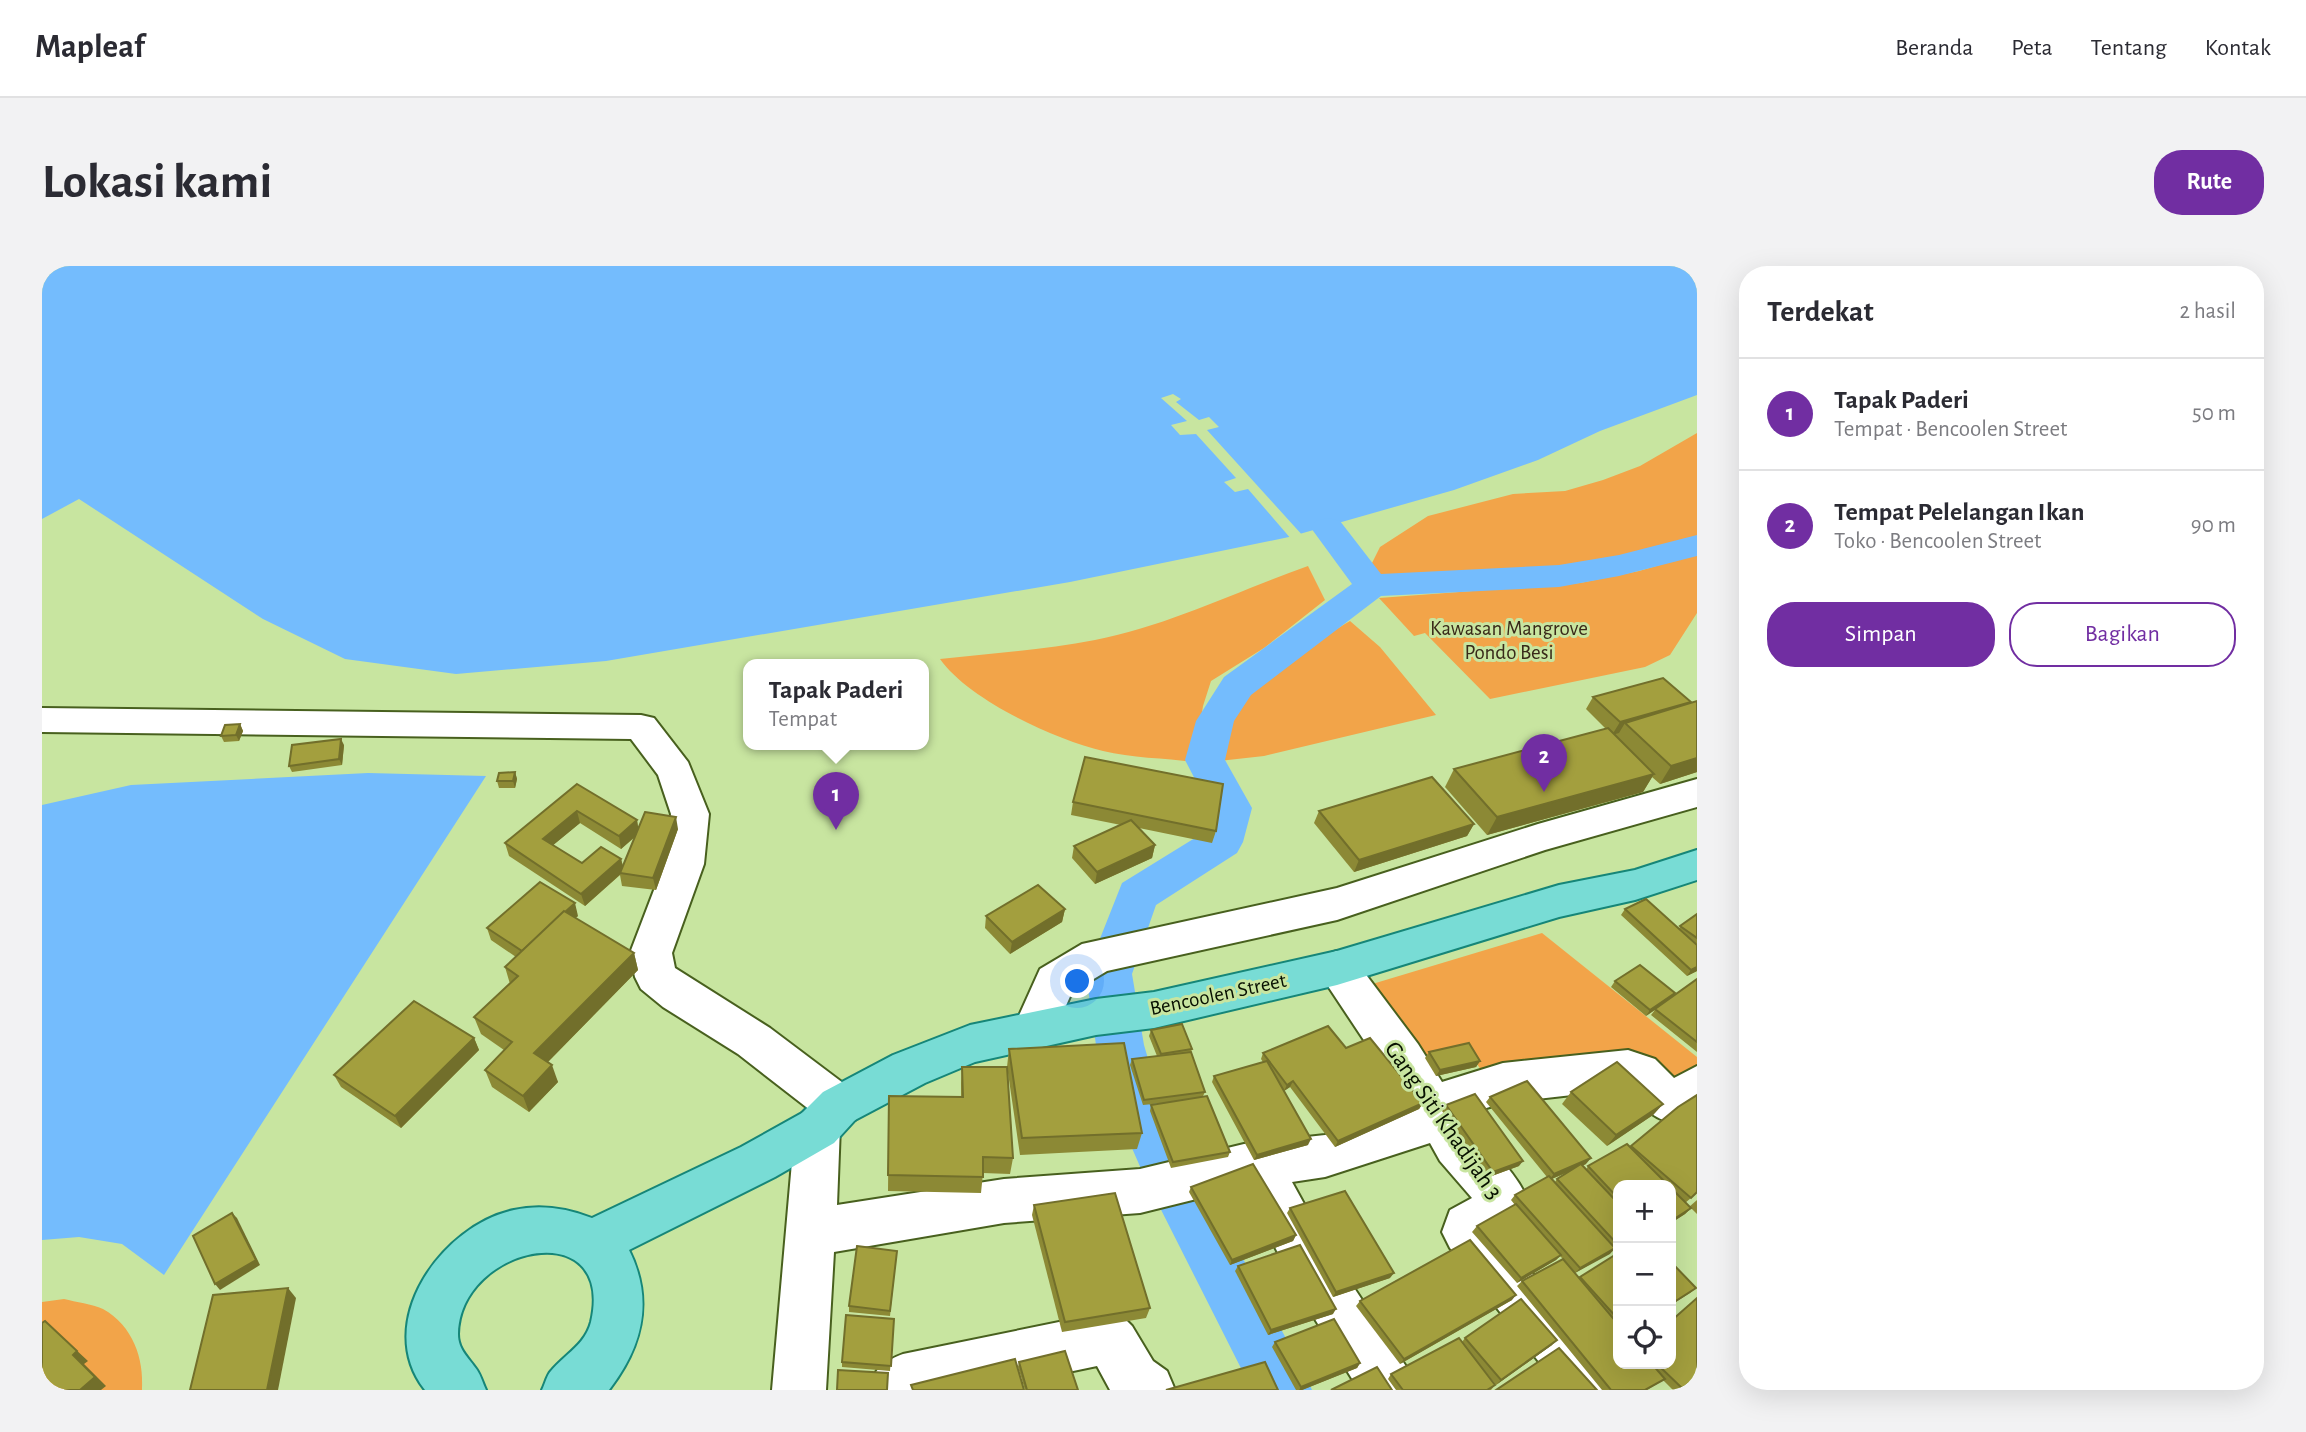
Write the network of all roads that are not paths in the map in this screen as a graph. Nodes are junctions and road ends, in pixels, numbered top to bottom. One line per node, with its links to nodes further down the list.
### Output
1 (42, 720): 8 (street)
2 (1697, 793): 5 (street)
3 (1697, 865): 4 (main road, Bencoolen Street)
4 (1337, 968): 5 (main road, Bencoolen Street); 7 (street, Gang Siti Khadijah 3)
5 (1035, 1029): 8 (main road, Bencoolen Street)
6 (1697, 1086): 7 (street)
7 (1435, 1112): 9 (street); 18 (street, Gang Siti Khadijah 3)
8 (829, 1117): 10 (street); 11 (main road, Bencoolen Street)
9 (1258, 1165): 10 (street); 17 (street)
10 (809, 1233): 14 (street)
11 (592, 1243): 12 (main road); 13 (main road)
12 (450, 1387)
13 (569, 1390)
14 (799, 1390)
15 (899, 1390): 16 (street)
16 (1149, 1390)
17 (1390, 1390)
18 (1595, 1390)

